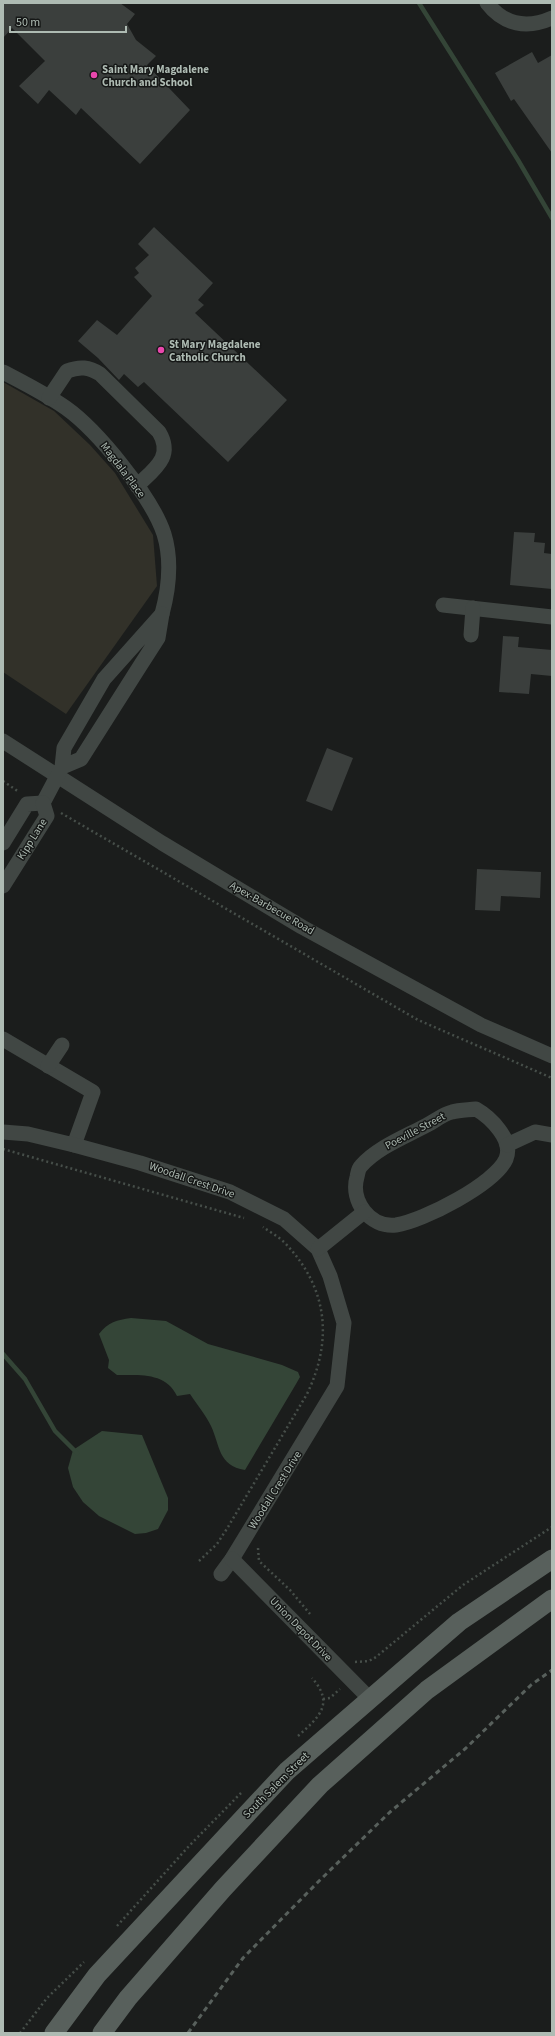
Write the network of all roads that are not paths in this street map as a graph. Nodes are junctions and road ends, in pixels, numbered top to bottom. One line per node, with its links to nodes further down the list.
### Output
1 (487, 3): 2 (street)
2 (552, 18)
3 (3, 372): 4 (street, Magdala Place)
4 (49, 398): 5 (street, Magdala Place); 5 (street)
5 (137, 486): 8 (street, Magdala Place)
6 (443, 605): 7 (street)
7 (473, 608): 9 (street); 10 (street)
8 (162, 614): 12 (street, Magdala Place); 12 (street, Magdala Place)
9 (552, 617)
10 (471, 635)
11 (3, 741): 12 (street, Apex-Barbecue Road)
12 (60, 771): 13 (street); 18 (street, Apex-Barbecue Road)
13 (43, 803): 14 (street, Kipp Lane); 15 (street, Kipp Lane)
14 (3, 843)
15 (3, 886)
16 (3, 1039): 19 (street)
17 (62, 1045): 19 (street)
18 (552, 1056)
19 (48, 1066): 22 (street)
20 (3, 1132): 22 (street, Woodall Crest Drive)
21 (552, 1135): 23 (street)
22 (74, 1145): 25 (street, Woodall Crest Drive)
23 (507, 1145): 24 (street); 24 (street, Poeville Street)
24 (364, 1212): 25 (street)
25 (318, 1250): 26 (street, Woodall Crest Drive)
26 (232, 1559): 28 (street, Woodall Crest Drive); 30 (street, Union Depot Drive)
27 (552, 1560): 30 (main road, South Salem Street)
28 (221, 1574)
29 (552, 1599): 32 (main road)
30 (370, 1699): 31 (main road, South Salem Street)
31 (54, 2033)
32 (102, 2033)

